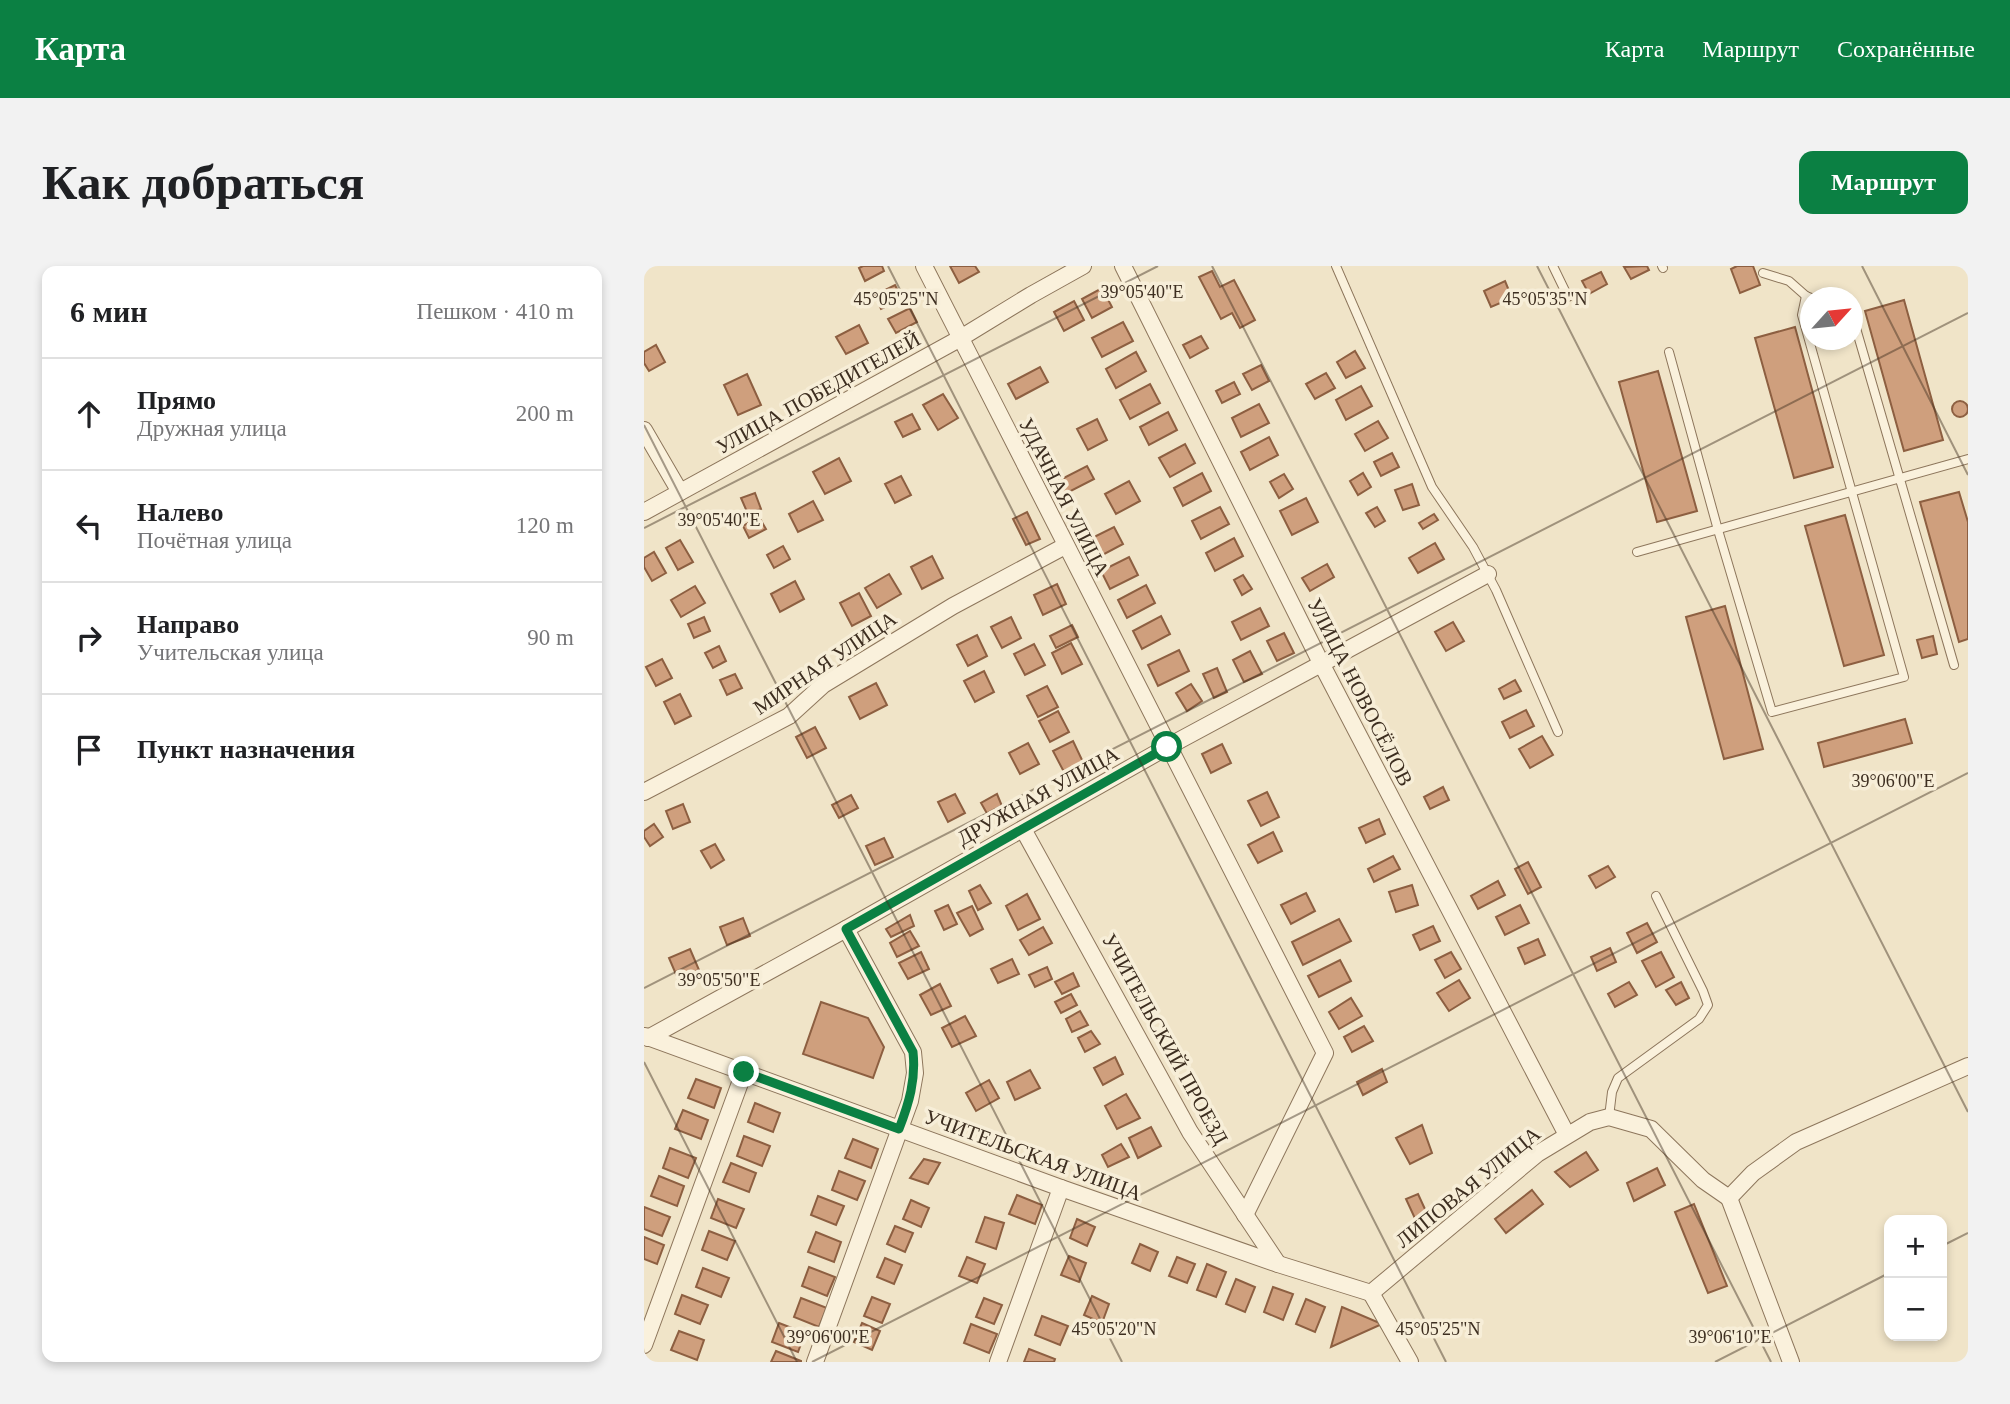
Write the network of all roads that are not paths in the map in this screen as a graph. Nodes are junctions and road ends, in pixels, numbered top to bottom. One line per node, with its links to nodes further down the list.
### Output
1 (924, 266): 9 (street, УДАЧНАЯ УЛИЦА)
2 (1083, 266): 9 (street, УЛИЦА ПОБЕДИТЕЛЕЙ)
3 (1123, 266): 23 (street, УЛИЦА НОВОСЁЛОВ)
4 (1336, 266): 22 (lane)
5 (1553, 266): 8 (lane)
6 (1763, 273): 7 (lane)
7 (1800, 290)
8 (1568, 297)
9 (959, 339): 16 (street, УЛИЦА ПОБЕДИТЕЛЕЙ); 20 (street, УДАЧНАЯ УЛИЦА)
10 (1812, 350): 17 (lane)
11 (1862, 350): 15 (lane)
12 (1669, 352): 19 (lane)
13 (644, 430): 16 (street)
14 (1967, 462): 15 (lane)
15 (1898, 478): 17 (lane); 24 (lane)
16 (680, 492): 18 (street, УЛИЦА ПОБЕДИТЕЛЕЙ)
17 (1854, 492): 19 (lane); 19 (lane)
18 (644, 512)
19 (1717, 530): 21 (lane)
20 (1065, 546): 26 (street, УДАЧНАЯ УЛИЦА); 27 (street, МИРНАЯ УЛИЦА)
21 (1637, 552)
22 (1488, 574): 23 (street, ДРУЖНАЯ УЛИЦА); 25 (lane)
23 (1321, 663): 26 (street, ДРУЖНАЯ УЛИЦА); 36 (street, УЛИЦА НОВОСЁЛОВ)
24 (1954, 665)
25 (1558, 732)
26 (1167, 747): 28 (street, ДРУЖНАЯ УЛИЦА); 39 (street, УДАЧНАЯ УЛИЦА)
27 (644, 792)
28 (1023, 829): 30 (street, ДРУЖНАЯ УЛИЦА); 39 (street, УЧИТЕЛЬСКИЙ ПРОЕЗД)
29 (1656, 896): 34 (lane)
30 (846, 929): 31 (street, ДРУЖНАЯ УЛИЦА); 35 (street)
31 (646, 1037): 33 (street, УЧИТЕЛЬСКАЯ УЛИЦА)
32 (1968, 1066): 38 (street)
33 (744, 1072): 35 (street, УЧИТЕЛЬСКАЯ УЛИЦА); 42 (street)
34 (1609, 1118): 36 (street, ЛИПОВАЯ УЛИЦА); 38 (street)
35 (899, 1129): 37 (street, УЧИТЕЛЬСКАЯ УЛИЦА); 43 (street)
36 (1567, 1135): 41 (street, ЛИПОВАЯ УЛИЦА)
37 (1061, 1188): 40 (street, УЧИТЕЛЬСКАЯ УЛИЦА); 44 (street)
38 (1729, 1198): 46 (street)
39 (1245, 1215): 40 (street, УЧИТЕЛЬСКИЙ ПРОЕЗД)
40 (1278, 1264): 41 (street, УЧИТЕЛЬСКАЯ УЛИЦА)
41 (1371, 1293): 45 (street)
42 (644, 1345)
43 (815, 1362)
44 (998, 1362)
45 (1410, 1362)
46 (1791, 1362)

